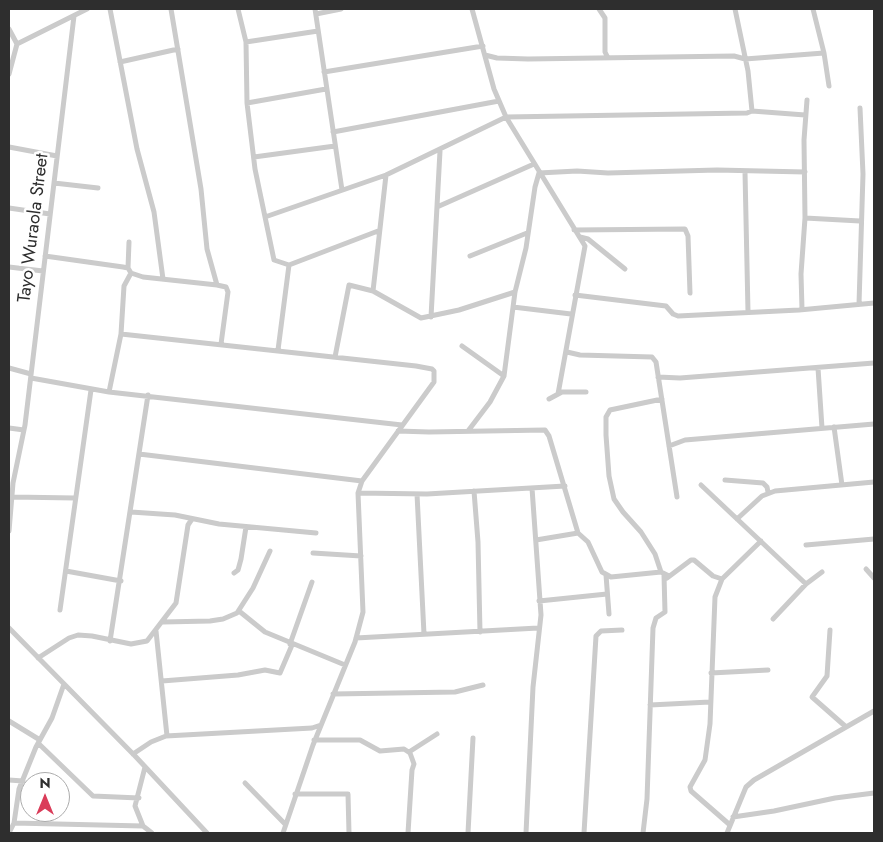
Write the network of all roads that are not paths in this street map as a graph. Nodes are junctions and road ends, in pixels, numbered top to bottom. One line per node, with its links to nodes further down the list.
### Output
1 (87, 9): 11 (street)
2 (110, 9): 25 (street)
3 (171, 9): 17 (street)
4 (238, 9): 14 (street)
5 (341, 9): 10 (street)
6 (472, 9): 16 (street)
7 (599, 9): 18 (street)
8 (735, 9): 24 (street)
9 (813, 9): 19 (street)
10 (315, 11): 13 (street)
11 (74, 16): 15 (street); 42 (street, Tayo Wuraola Street)
12 (9, 29): 15 (street)
13 (318, 31): 14 (street); 27 (street)
14 (246, 42): 33 (street)
15 (17, 44): 28 (street)
16 (483, 46): 20 (street); 27 (street)
17 (178, 48): 25 (street); 71 (street)
18 (605, 52): 22 (street); 23 (street)
19 (824, 53): 24 (street); 29 (street)
20 (485, 55): 21 (street); 26 (street)
21 (497, 58): 22 (street); 26 (street)
22 (600, 58): 23 (street)
23 (608, 58): 24 (street)
24 (745, 59): 35 (street)
25 (120, 62): 70 (street)
26 (488, 64): 32 (street)
27 (324, 72): 30 (street)
28 (9, 74)
29 (828, 86)
30 (326, 89): 33 (street); 38 (street)
31 (807, 100): 36 (street)
32 (499, 101): 37 (street); 38 (street)
33 (247, 103): 43 (street)
34 (860, 108): 57 (street)
35 (752, 111): 36 (street); 37 (street)
36 (805, 115): 46 (street)
37 (506, 117): 41 (street); 44 (street)
38 (333, 132): 39 (street)
39 (335, 146): 43 (street); 51 (street)
40 (9, 147): 42 (street)
41 (440, 151): 48 (street); 52 (street)
42 (57, 156): 49 (street, Tayo Wuraola Street)
43 (254, 157): 55 (street)
44 (534, 164): 47 (street); 52 (street)
45 (745, 172): 46 (street); 47 (street); 80 (street)
46 (805, 172): 56 (street)
47 (540, 173): 58 (street); 60 (street)
48 (386, 175): 51 (street); 59 (street)
49 (54, 183): 50 (street); 54 (street, Tayo Wuraola Street)
50 (98, 188)
51 (342, 190): 55 (street)
52 (437, 207): 82 (street)
53 (9, 208): 54 (street)
54 (50, 214): 63 (street, Tayo Wuraola Street)
55 (265, 217): 65 (street)
56 (805, 218): 57 (street); 79 (street)
57 (860, 221): 77 (street)
58 (573, 230): 61 (street); 74 (street)
59 (378, 231): 65 (street); 72 (street)
60 (527, 233): 64 (street); 73 (street)
61 (580, 237): 67 (street); 75 (street)
62 (129, 242): 69 (street)
63 (45, 256): 68 (street, Tayo Wuraola Street); 69 (street)
64 (470, 256)
65 (289, 264): 86 (street)
66 (9, 267): 68 (street)
67 (625, 269)
68 (42, 271): 92 (street, Tayo Wuraola Street)
69 (130, 271): 70 (street); 83 (street)
70 (163, 279): 71 (street)
71 (217, 285): 84 (street)
72 (372, 291): 82 (street); 88 (street)
73 (515, 292): 78 (street); 82 (street)
74 (690, 293)
75 (575, 294): 80 (street); 81 (street)
76 (874, 303): 77 (street)
77 (859, 304): 79 (street)
78 (514, 307): 81 (street); 93 (street)
79 (802, 310): 80 (street)
80 (748, 312)
81 (571, 314): 87 (street)
82 (431, 316)
83 (121, 334): 84 (street); 96 (street)
84 (221, 344): 86 (street)
85 (462, 346): 93 (street)
86 (278, 350): 88 (street)
87 (567, 352): 94 (street); 98 (street)
88 (335, 357): 103 (street)
89 (874, 363): 91 (street)
90 (9, 368): 92 (street)
91 (818, 368): 94 (street); 106 (street)
92 (31, 376): 95 (street); 107 (street, Tayo Wuraola Street)
93 (504, 376): 109 (street)
94 (658, 377): 101 (street)
95 (91, 390): 96 (street); 126 (street)
96 (109, 392): 99 (street)
97 (586, 392): 98 (street)
98 (558, 394): 100 (street)
99 (148, 395): 103 (street); 111 (street)
100 (549, 399)
101 (662, 399): 110 (street); 148 (street)
102 (874, 424): 104 (street)
103 (402, 425): 108 (street)
104 (834, 427): 106 (street); 116 (street)
105 (9, 428): 107 (street)
106 (822, 428): 110 (street)
107 (24, 430): 118 (street, Tayo Wuraola Street)
108 (398, 431): 109 (street); 113 (street)
109 (468, 431): 117 (street)
110 (669, 446): 125 (street)
111 (139, 454): 113 (street); 127 (street)
112 (725, 480): 121 (street)
113 (362, 481): 122 (street)
114 (874, 482): 116 (street)
115 (701, 485): 130 (street)
116 (842, 485): 121 (street)
117 (565, 486): 119 (street); 135 (street)
118 (11, 487): 124 (street, Tayo Wuraola Street)
119 (532, 488): 120 (street); 137 (street)
120 (474, 491): 123 (street); 166 (street)
121 (768, 492): 130 (street)
122 (358, 493): 123 (street); 142 (street)
123 (417, 494): 167 (street)
124 (12, 497): 126 (street); 133 (street, Tayo Wuraola Street)
125 (677, 497)
126 (75, 498): 144 (street)
127 (131, 512): 128 (street); 151 (street)
128 (184, 518): 129 (street); 131 (street)
129 (192, 519): 131 (street); 132 (street)
130 (737, 519): 138 (street)
131 (188, 525): 160 (street)
132 (246, 527): 134 (street); 146 (street)
133 (9, 531)
134 (316, 533)
135 (578, 533): 137 (street); 147 (street)
136 (874, 539): 139 (street)
137 (536, 540): 155 (street)
138 (761, 541): 150 (street); 153 (street)
139 (806, 545)
140 (270, 552): 157 (street)
141 (313, 553): 142 (street)
142 (361, 556): 168 (street)
143 (866, 569): 149 (street)
144 (66, 571): 151 (street); 156 (street)
145 (822, 572): 153 (street)
146 (234, 573)
147 (606, 575): 148 (street); 154 (street)
148 (665, 576): 150 (street); 180 (street)
149 (874, 578)
150 (722, 579): 174 (street)
151 (121, 581): 169 (street)
152 (312, 582): 170 (street)
153 (806, 584): 159 (street)
154 (607, 594): 155 (street); 158 (street)
155 (540, 601): 162 (street)
156 (60, 610)
157 (239, 611): 160 (street); 170 (street)
158 (610, 614)
159 (773, 619)
160 (163, 622): 165 (street)
161 (9, 628): 171 (street)
162 (538, 628): 166 (street); 213 (street)
163 (622, 630): 214 (street)
164 (830, 630): 184 (street)
165 (156, 631): 169 (street); 175 (street)
166 (480, 632): 167 (street)
167 (424, 634): 168 (street)
168 (356, 638): 172 (street)
169 (110, 641): 171 (street)
170 (291, 644): 172 (street); 175 (street)
171 (38, 658): 176 (street)
172 (344, 665): 178 (street)
173 (768, 670): 174 (street)
174 (711, 673): 179 (street)
175 (162, 681): 187 (street)
176 (64, 684): 190 (street); 192 (street)
177 (483, 685): 178 (street)
178 (333, 694): 183 (street)
179 (710, 702): 180 (street); 203 (street)
180 (650, 705): 205 (street)
181 (874, 711): 184 (street)
182 (9, 721): 190 (street)
183 (320, 725): 185 (street); 188 (street)
184 (846, 726): 200 (street)
185 (312, 728): 187 (street); 188 (street)
186 (437, 734): 191 (street)
187 (167, 736): 192 (street)
188 (316, 738): 191 (street); 198 (street)
189 (473, 738): 212 (street)
190 (39, 742): 194 (street); 199 (street)
191 (408, 752): 211 (street)
192 (134, 754): 193 (street)
193 (145, 767): 199 (street); 208 (street)
194 (26, 772)
195 (245, 783): 202 (street)
196 (20, 792): 201 (street)
197 (874, 793): 200 (street)
198 (295, 794): 202 (street); 210 (street)
199 (138, 798): 204 (street)
200 (733, 816): 203 (street)
201 (14, 823): 204 (street); 206 (street)
202 (285, 824): 209 (street)
203 (730, 825): 215 (street)
204 (143, 826): 207 (street)
205 (645, 832)
206 (9, 833)
207 (152, 833)
208 (207, 833)
209 (283, 833)
210 (349, 833)
211 (408, 833)
212 (468, 833)
213 (526, 833)
214 (584, 833)
215 (727, 833)

